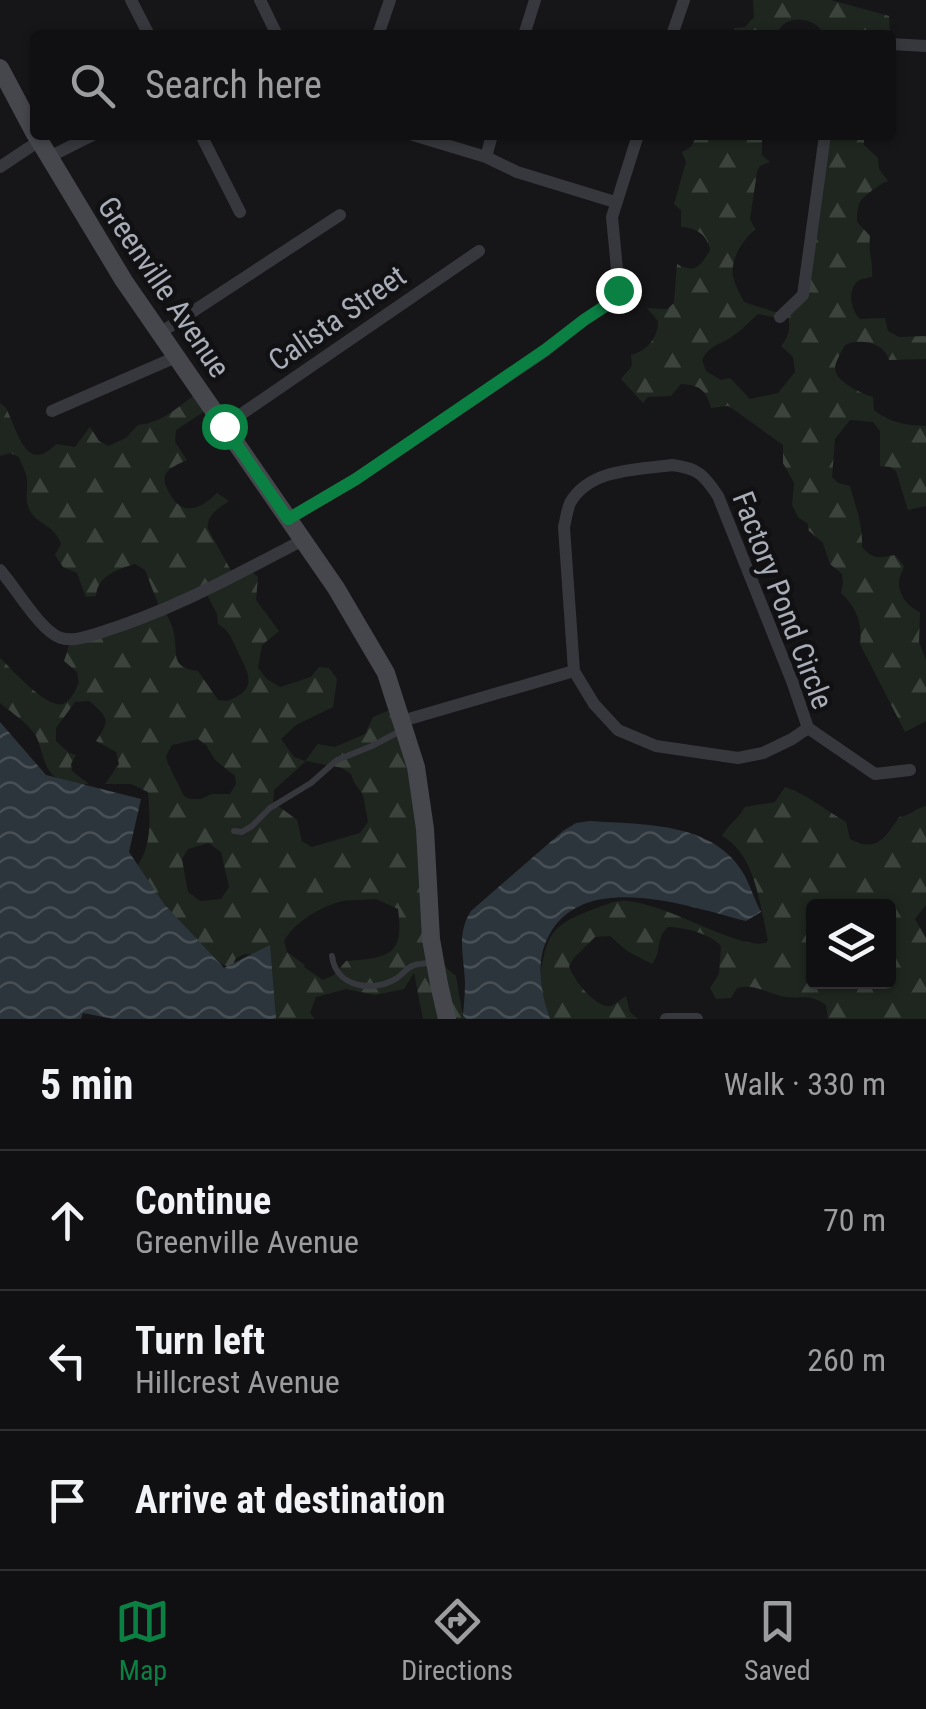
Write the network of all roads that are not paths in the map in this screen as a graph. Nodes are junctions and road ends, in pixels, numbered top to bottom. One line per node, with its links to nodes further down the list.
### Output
1 (131, 0): 6 (street)
2 (260, 0): 7 (street)
3 (390, 0): 8 (street)
4 (534, 0): 9 (street)
5 (684, 0): 10 (street)
6 (146, 30)
7 (275, 30)
8 (380, 30)
9 (525, 30)
10 (674, 30)
11 (896, 44): 12 (street)
12 (926, 46)
13 (0, 68): 14 (main road, Greenville Avenue)
14 (30, 124)
15 (204, 140): 24 (street)
16 (430, 140): 21 (street)
17 (491, 140): 21 (street)
18 (636, 140): 23 (street)
19 (824, 140): 27 (street)
20 (40, 142): 22 (street); 28 (main road, Greenville Avenue)
21 (486, 157): 23 (street)
22 (0, 166)
23 (616, 202): 32 (street)
24 (240, 212)
25 (340, 216): 28 (street)
26 (479, 250): 31 (street, Calista Street)
27 (780, 317)
28 (160, 333): 29 (main road, Greenville Avenue)
29 (176, 357): 30 (street); 31 (main road, Greenville Avenue)
30 (52, 411)
31 (224, 426): 32 (main road, Greenville Avenue)
32 (288, 519): 33 (main road, Greenville Avenue)
33 (302, 540): 34 (street); 36 (main road, Greenville Avenue)
34 (0, 570)
35 (574, 671): 36 (street); 37 (street, Factory Pond Circle); 37 (street, Factory Pond Circle)
36 (404, 725): 39 (lane); 41 (main road, Greenville Avenue)
37 (808, 728): 38 (street)
38 (910, 770)
39 (234, 832)
40 (332, 956): 41 (lane)
41 (435, 963): 42 (main road, Greenville Avenue)
42 (448, 1019)
43 (666, 1019): 44 (street)
44 (697, 1019)

